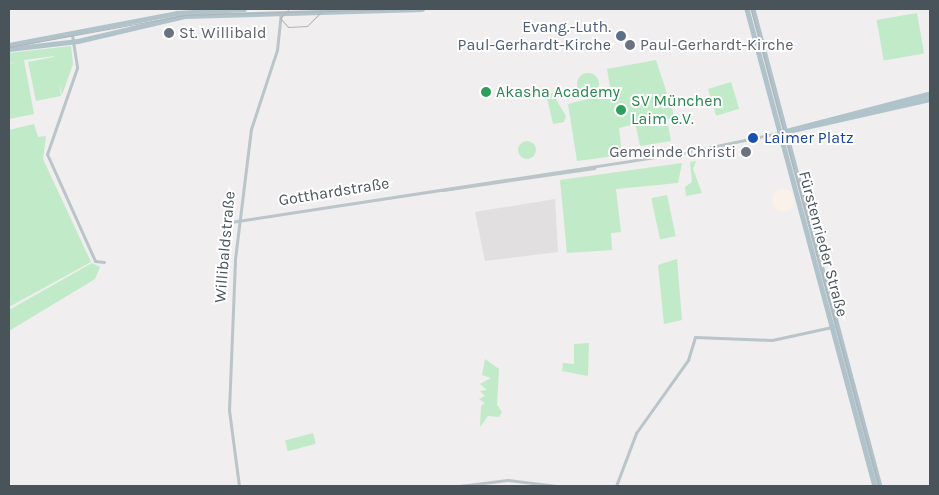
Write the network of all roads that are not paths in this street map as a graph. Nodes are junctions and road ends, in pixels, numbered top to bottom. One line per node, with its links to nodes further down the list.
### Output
1 (244, 9): 6 (main road)
2 (422, 9): 5 (main road)
3 (747, 9): 13 (main road, Fürstenrieder Straße)
4 (753, 9): 13 (main road, Fürstenrieder Straße)
5 (281, 14): 7 (main road); 14 (street, Willibaldstraße)
6 (72, 35): 7 (street); 8 (main road)
7 (74, 41): 9 (main road); 16 (street)
8 (9, 45)
9 (9, 49)
10 (930, 94): 12 (main road, Gotthardstraße)
11 (930, 99): 12 (main road, Gotthardstraße)
12 (831, 120): 13 (main road, Gotthardstraße)
13 (784, 132): 14 (street, Gotthardstraße); 17 (main road, Fürstenrieder Straße)
14 (239, 220): 15 (street, Gotthardstraße); 18 (street, Willibaldstraße)
15 (231, 222)
16 (104, 262)
17 (835, 327): 21 (street); 22 (main road, Fürstenrieder Straße); 23 (main road, Fürstenrieder Straße)
18 (239, 486)
19 (459, 486): 20 (street)
20 (557, 486)
21 (616, 486)
22 (875, 486)
23 (880, 486)

